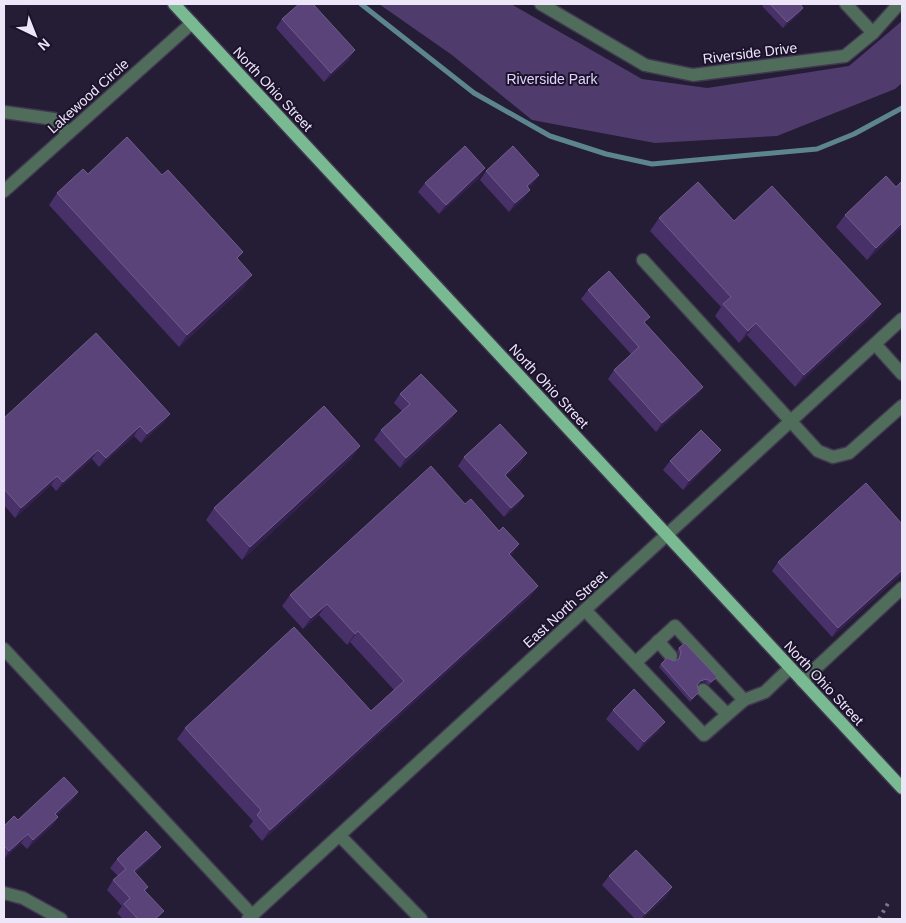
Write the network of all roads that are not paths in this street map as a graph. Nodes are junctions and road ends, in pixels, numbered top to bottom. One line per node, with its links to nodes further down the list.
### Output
1 (174, 4): 5 (main road, North Ohio Street)
2 (541, 4): 6 (street, Riverside Drive)
3 (846, 4): 6 (street)
4 (899, 4): 6 (street, Riverside Drive)
5 (192, 23): 8 (street, Lakewood Circle); 16 (main road, North Ohio Street)
6 (873, 33)
7 (4, 112): 8 (street)
8 (68, 134): 9 (street, Lakewood Circle)
9 (4, 191)
10 (643, 260): 15 (street)
11 (902, 319): 12 (street, East North Street)
12 (875, 344): 13 (street); 15 (street, East North Street)
13 (902, 374)
14 (902, 406): 15 (street)
15 (790, 422): 16 (street, East North Street)
16 (667, 536): 18 (street, East North Street); 23 (main road, North Ohio Street)
17 (902, 588): 24 (street)
18 (586, 610): 22 (street); 29 (street, East North Street)
19 (658, 641): 21 (street); 22 (street); 26 (street)
20 (4, 649): 31 (street)
21 (672, 656)
22 (636, 662): 27 (street)
23 (790, 668): 24 (main road, North Ohio Street); 26 (street)
24 (802, 681): 28 (main road, North Ohio Street)
25 (703, 690): 27 (street)
26 (744, 700): 27 (street)
27 (727, 714)
28 (902, 788)
29 (340, 836): 31 (street, East North Street); 33 (street)
30 (4, 893): 32 (street)
31 (250, 917)
32 (60, 919)
33 (421, 919)

